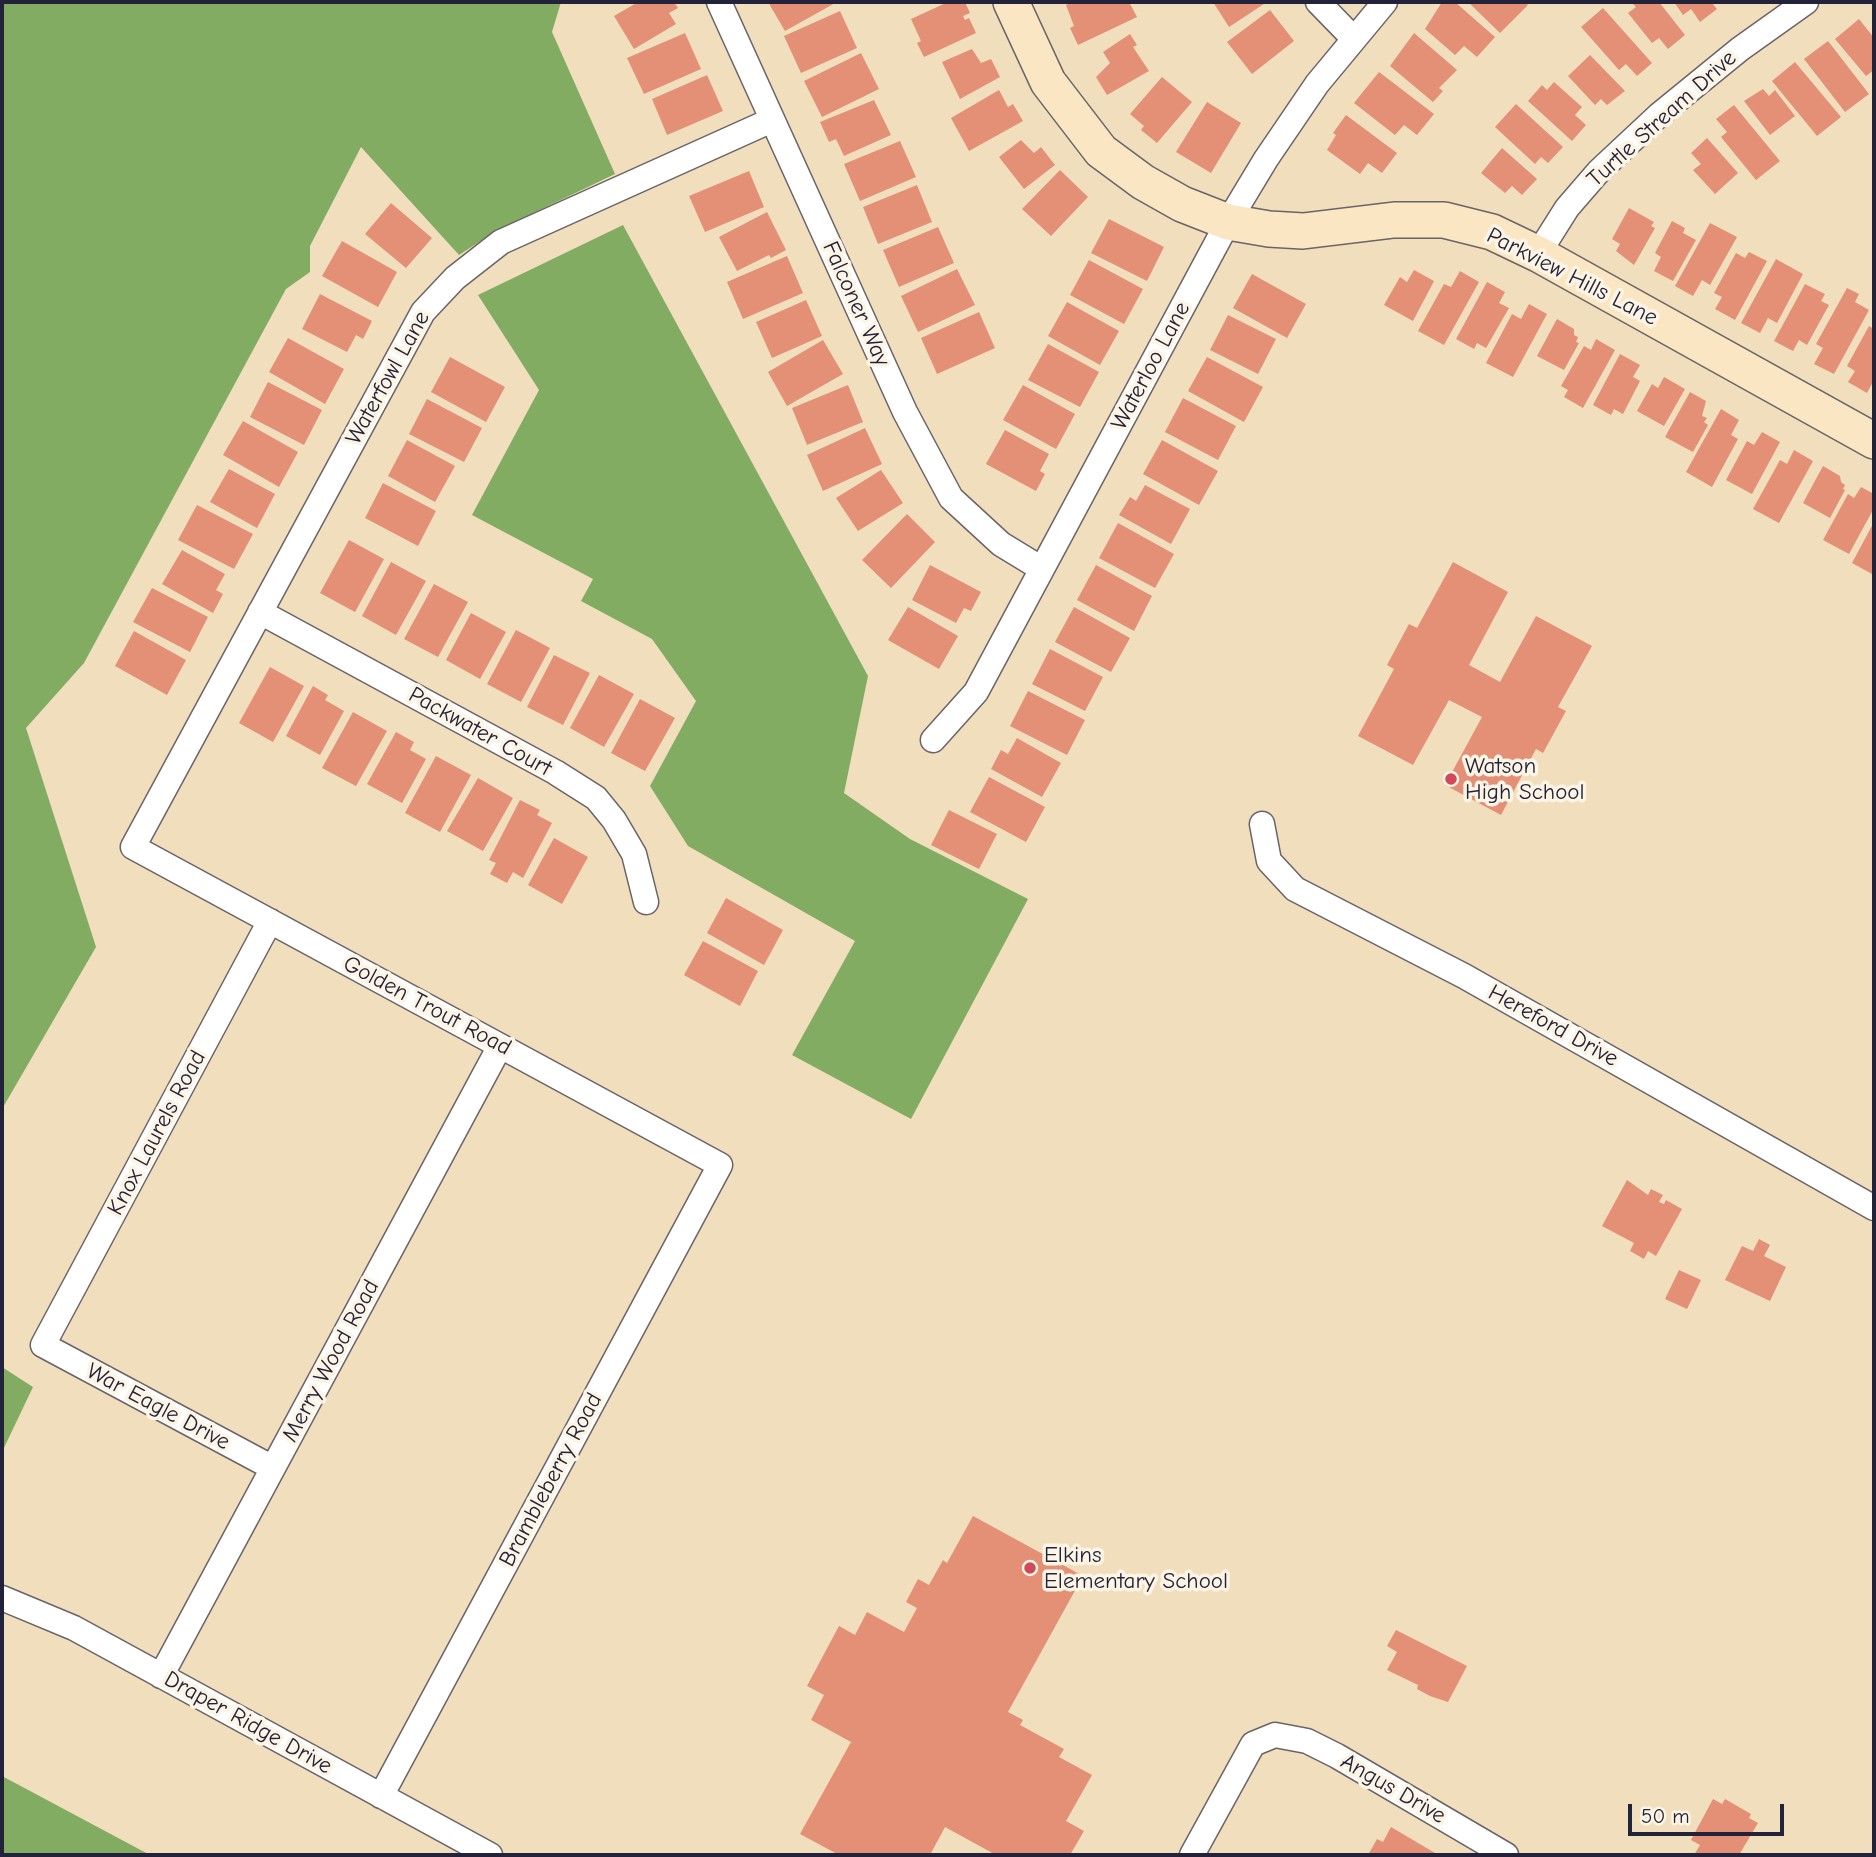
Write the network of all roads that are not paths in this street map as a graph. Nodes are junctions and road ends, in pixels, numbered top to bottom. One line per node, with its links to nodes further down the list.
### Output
1 (719, 2): 7 (street, Falconer Way)
2 (1011, 2): 8 (street, Parkview Hills Lane)
3 (1318, 2): 6 (street)
4 (1385, 2): 6 (street, Waterloo Lane)
5 (1806, 2): 9 (street, Turtle Stream Drive)
6 (1353, 38): 8 (street, Waterloo Lane)
7 (772, 120): 11 (street, Falconer Way); 12 (street, Waterfowl Lane)
8 (1228, 222): 9 (street, Parkview Hills Lane); 11 (street, Waterloo Lane)
9 (1538, 254): 10 (street, Parkview Hills Lane)
10 (1874, 442)
11 (1042, 569): 13 (street, Waterloo Lane)
12 (260, 612): 15 (street, Waterfowl Lane); 16 (street, Packwater Court)
13 (933, 740)
14 (1262, 824): 20 (street, Hereford Drive)
15 (133, 847): 17 (street, Golden Trout Road)
16 (646, 902)
17 (270, 921): 18 (street, Golden Trout Road); 21 (street, Knox Laurels Road)
18 (500, 1045): 19 (street, Golden Trout Road); 22 (street, Merry Wood Road)
19 (720, 1165): 25 (street, Brambleberry Road)
20 (1874, 1208)
21 (43, 1345): 22 (street, War Eagle Drive)
22 (273, 1468): 24 (street, Merry Wood Road)
23 (2, 1598): 24 (street, Draper Ridge Drive)
24 (161, 1676): 25 (street, Draper Ridge Drive)
25 (381, 1796): 27 (street, Draper Ridge Drive)
26 (1493, 1852): 28 (street, Angus Drive)
27 (491, 1855)
28 (1192, 1855)

